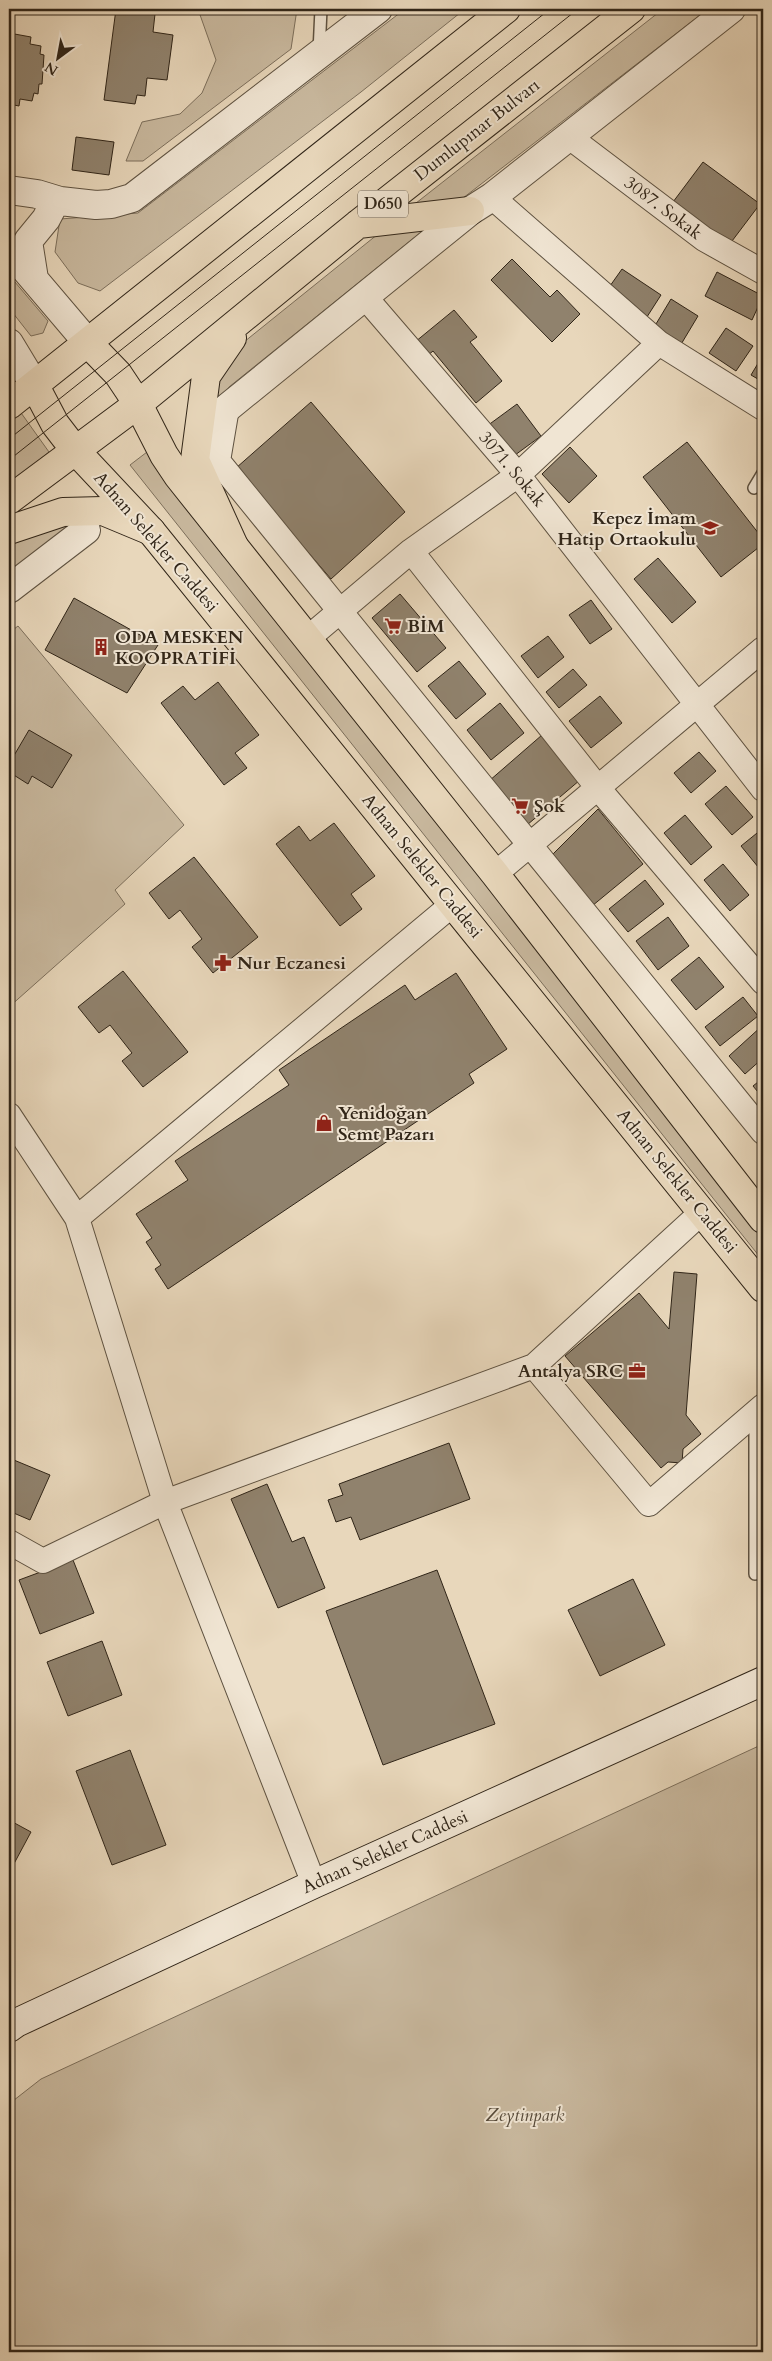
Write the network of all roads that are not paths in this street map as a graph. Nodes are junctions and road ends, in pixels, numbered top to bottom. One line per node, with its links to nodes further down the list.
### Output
1 (321, 9): 6 (lane)
2 (378, 9): 6 (street)
3 (506, 9): 19 (main road)
4 (630, 9): 11 (main road, Dumlupınar Bulvarı / D650)
5 (731, 9): 7 (street)
6 (319, 54): 9 (street)
7 (568, 136): 10 (street); 13 (street, 3087. Sokak)
8 (9, 190): 9 (street)
9 (56, 200): 14 (street)
10 (481, 204): 11 (main road); 15 (street); 17 (street)
11 (358, 224): 16 (main road, Dumlupınar Bulvarı / D650)
12 (9, 250): 14 (street)
13 (763, 272)
14 (34, 279): 19 (street)
15 (365, 296): 23 (street); 27 (street, 3071. Sokak)
16 (249, 312): 21 (main road, Dumlupınar Bulvarı / D650); 33 (main road)
17 (659, 342): 24 (street); 27 (street)
18 (9, 343): 20 (street)
19 (88, 343): 20 (main road); 21 (main road)
20 (35, 386): 22 (main road); 25 (main road)
21 (138, 404): 25 (main road, Dumlupınar Bulvarı / D650); 33 (main road)
22 (9, 406)
23 (227, 408): 36 (street)
24 (763, 408)
25 (75, 450): 29 (main road, Dumlupınar Bulvarı / D650); 32 (main road, Adnan Selekler Caddesi)
26 (763, 473): 28 (lane)
27 (518, 475): 34 (street); 39 (street, 3071. Sokak)
28 (754, 488)
29 (9, 500)
30 (9, 530): 32 (main road)
31 (86, 530): 35 (street)
32 (151, 531): 44 (main road, Adnan Selekler Caddesi)
33 (234, 546): 37 (main road)
34 (411, 551): 36 (street); 40 (street)
35 (9, 589)
36 (340, 611): 37 (street); 42 (street)
37 (307, 639): 43 (main road)
38 (763, 649): 39 (street)
39 (698, 704): 40 (street); 41 (street, 3071. Sokak)
40 (598, 788): 42 (street); 45 (street)
41 (763, 789)
42 (530, 844): 43 (street); 47 (street)
43 (495, 874): 50 (main road)
44 (454, 904): 48 (main road, Adnan Selekler Caddesi); 49 (street)
45 (763, 982)
46 (9, 1115): 49 (street)
47 (763, 1132)
48 (702, 1212): 51 (main road, Adnan Selekler Caddesi); 52 (street)
49 (78, 1218): 54 (street)
50 (763, 1219)
51 (763, 1288)
52 (534, 1366): 53 (street); 54 (street)
53 (759, 1409): 56 (lane)
54 (166, 1502): 55 (street); 58 (street)
55 (9, 1542)
56 (756, 1574)
57 (763, 1681): 58 (street, Adnan Selekler Caddesi)
58 (314, 1884): 59 (street, Adnan Selekler Caddesi)
59 (11, 2022)

